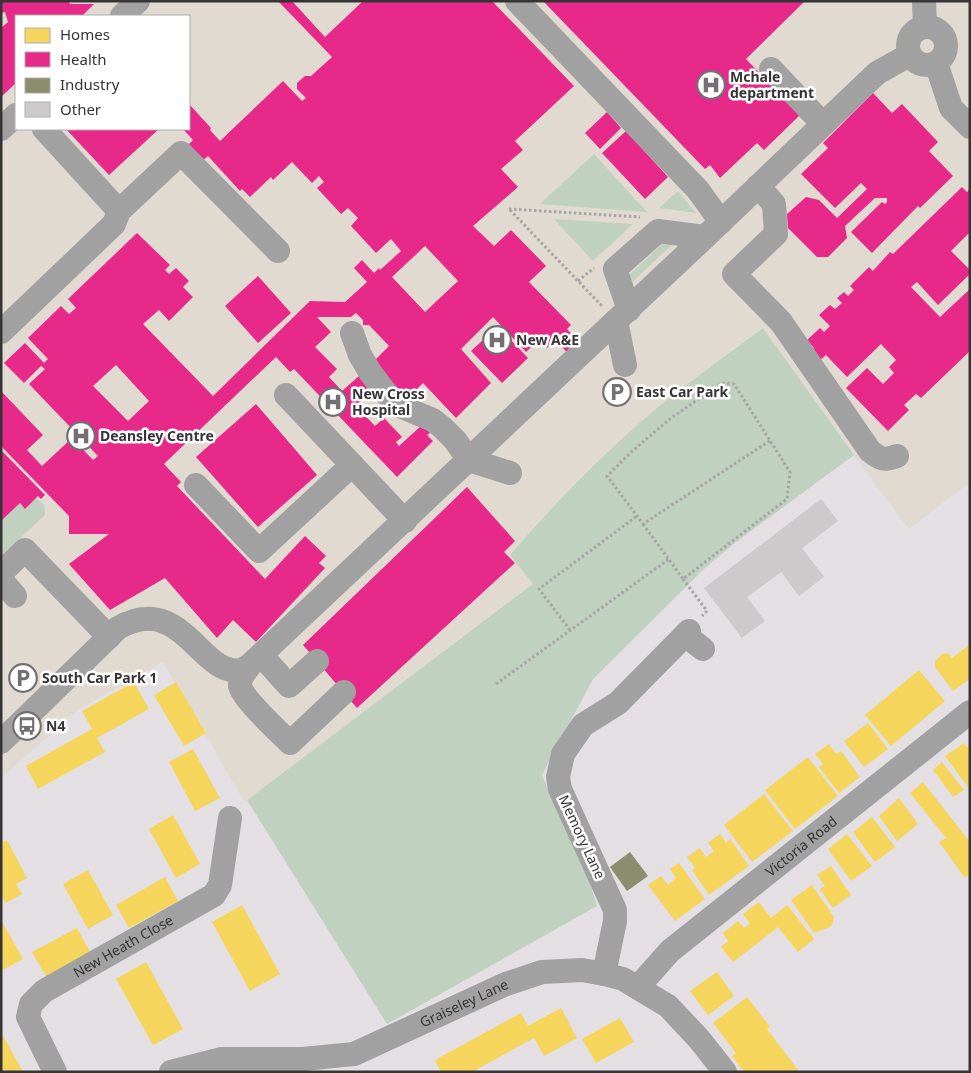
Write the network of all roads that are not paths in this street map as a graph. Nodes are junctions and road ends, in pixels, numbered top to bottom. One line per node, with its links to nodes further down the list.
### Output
1 (138, 1): 4 (street)
2 (517, 1): 15 (street)
3 (924, 1): 5 (street)
4 (123, 15)
5 (911, 35): 6 (street); 6 (street); 9 (street)
6 (936, 63): 10 (street)
7 (772, 69): 9 (street)
8 (15, 116): 11 (street)
9 (823, 124): 13 (street)
10 (970, 128)
11 (1, 129)
12 (45, 130): 14 (street)
13 (758, 186): 15 (street); 22 (street)
14 (119, 211): 16 (street); 18 (street)
15 (713, 230): 17 (street); 17 (street)
16 (278, 252)
17 (622, 315): 20 (street); 23 (street)
18 (1, 332)
19 (352, 333): 23 (street)
20 (625, 365)
21 (286, 396): 24 (street)
22 (896, 456)
23 (470, 460): 25 (street); 27 (street)
24 (352, 465): 26 (street); 27 (street)
25 (510, 473)
26 (196, 485)
27 (405, 520): 31 (street)
28 (1, 573): 29 (street)
29 (109, 637): 31 (street); 35 (street)
30 (692, 639): 37 (street, Memory Lane)
31 (256, 660): 32 (street); 33 (street)
32 (318, 662)
33 (344, 692)
34 (970, 712): 38 (street, Victoria Road)
35 (1, 742)
36 (230, 818): 39 (street, New Heath Close)
37 (604, 974): 38 (street, Graiseley Lane); 40 (street, Graiseley Lane)
38 (638, 987): 41 (street, Graiseley Lane)
39 (55, 1072)
40 (171, 1072)
41 (725, 1072)

